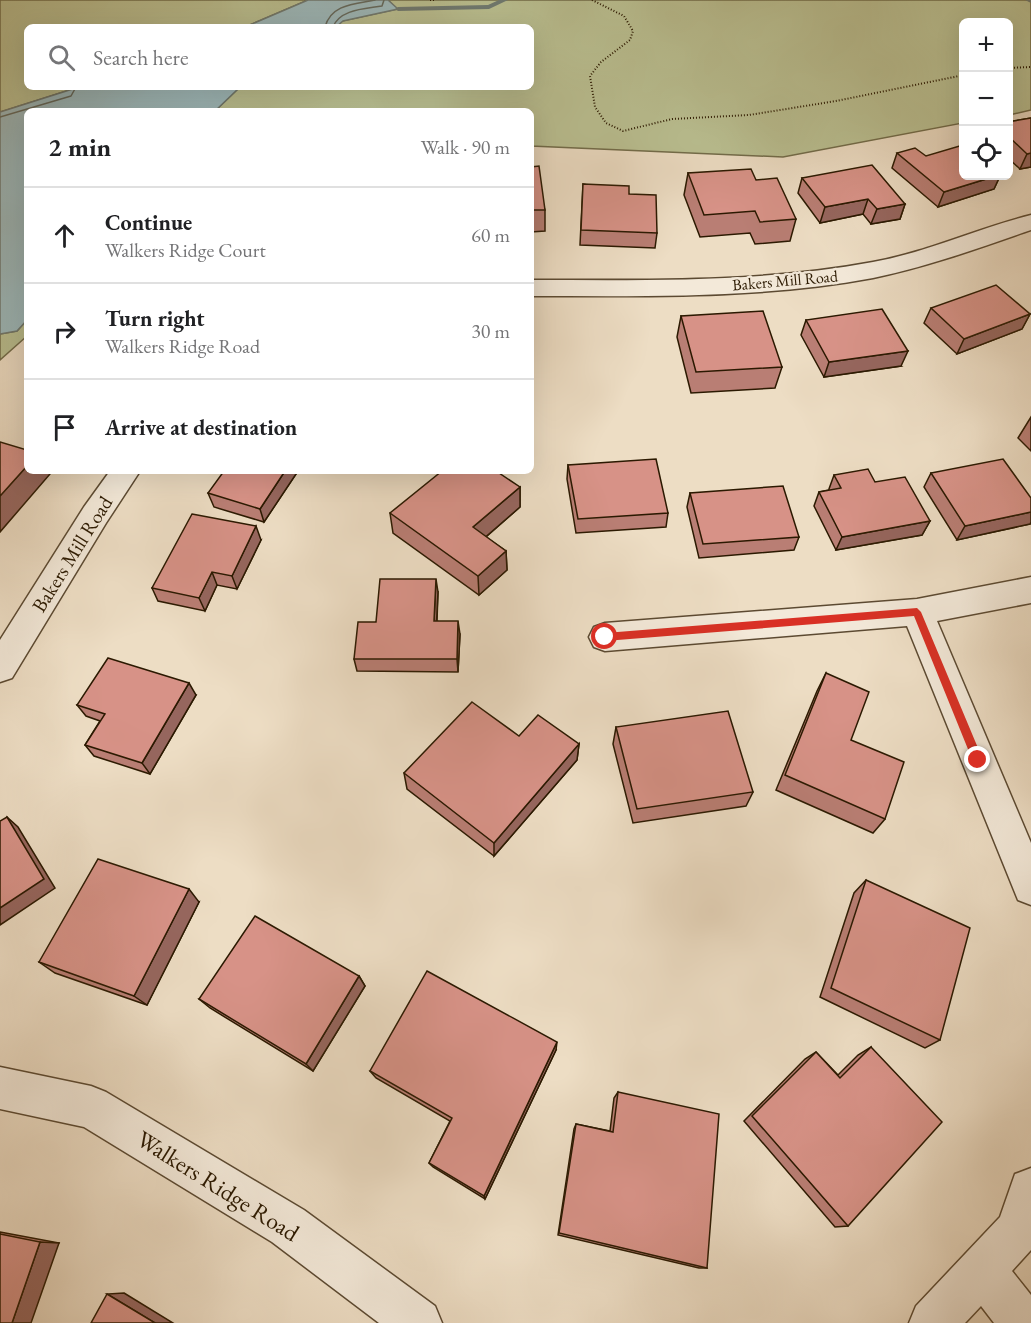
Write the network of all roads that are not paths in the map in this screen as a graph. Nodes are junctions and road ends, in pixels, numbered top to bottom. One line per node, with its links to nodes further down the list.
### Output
1 (1031, 222): 2 (street, Bakers Mill Road)
2 (534, 288)
3 (124, 474): 7 (street, Bakers Mill Road)
4 (1031, 591): 5 (street)
5 (917, 612): 6 (street); 8 (street)
6 (605, 637)
7 (0, 668)
8 (1031, 887)
9 (0, 1088): 12 (street, Walkers Ridge Road)
10 (1031, 1191): 11 (street)
11 (982, 1270): 13 (street); 14 (street)
12 (418, 1323)
13 (933, 1323)
14 (1023, 1323)

